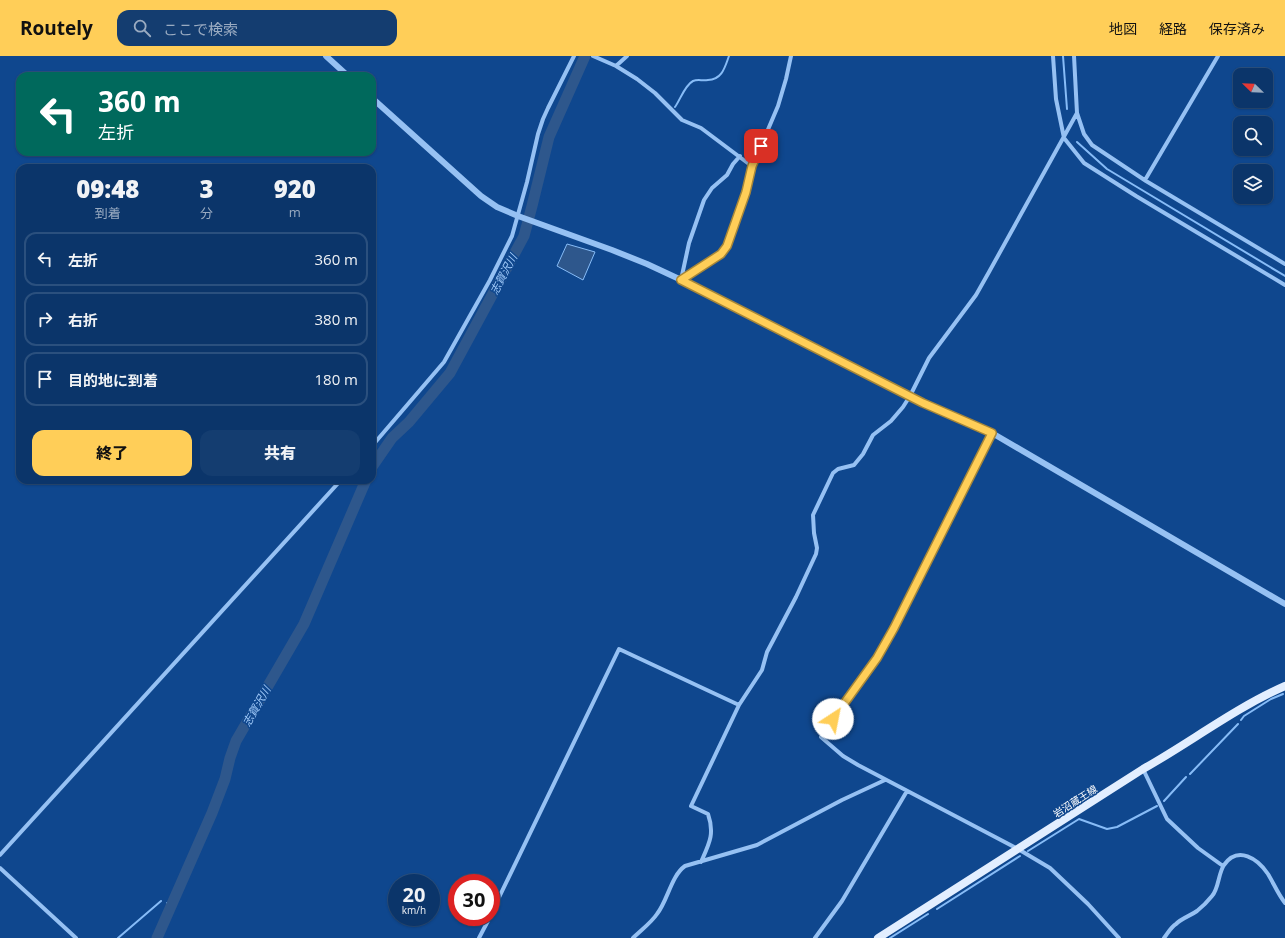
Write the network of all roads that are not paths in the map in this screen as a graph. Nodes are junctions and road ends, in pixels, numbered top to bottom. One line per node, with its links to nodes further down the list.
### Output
1 (326, 56): 10 (street)
2 (574, 56): 17 (street)
3 (593, 56): 9 (street)
4 (627, 56): 9 (street)
5 (791, 56): 15 (street)
6 (1053, 56): 13 (street)
7 (1074, 56): 12 (street)
8 (1218, 56): 16 (street)
9 (616, 66): 14 (street)
10 (344, 72)
11 (376, 102): 17 (street)
12 (1077, 113): 13 (street); 16 (street)
13 (1064, 138): 20 (street); 21 (street)
14 (740, 156): 15 (street); 19 (street)
15 (752, 166): 19 (street)
16 (1145, 180): 18 (street)
17 (519, 217): 19 (street); 23 (street)
18 (1285, 264)
19 (681, 280): 21 (street)
20 (1285, 284)
21 (910, 396): 22 (street); 27 (street)
22 (992, 433): 25 (street); 29 (street)
23 (376, 441)
24 (337, 484): 32 (street)
25 (1285, 604)
26 (1285, 686): 28 (main road, 岩沼蔵王線)
27 (739, 705): 33 (street); 36 (street)
28 (1144, 769): 31 (main road, 岩沼蔵王線); 34 (street)
29 (885, 780): 30 (street); 33 (street)
30 (907, 791): 31 (street); 42 (street)
31 (1018, 849): 43 (main road, 岩沼蔵王線); 44 (street)
32 (0, 855)
33 (701, 862): 41 (street)
34 (1223, 866): 37 (street); 45 (street)
35 (0, 868): 39 (street)
36 (500, 895)
37 (1285, 903)
38 (485, 926): 40 (street)
39 (76, 938)
40 (479, 938)
41 (633, 938)
42 (815, 938)
43 (878, 938)
44 (1119, 938)
45 (1164, 938)

